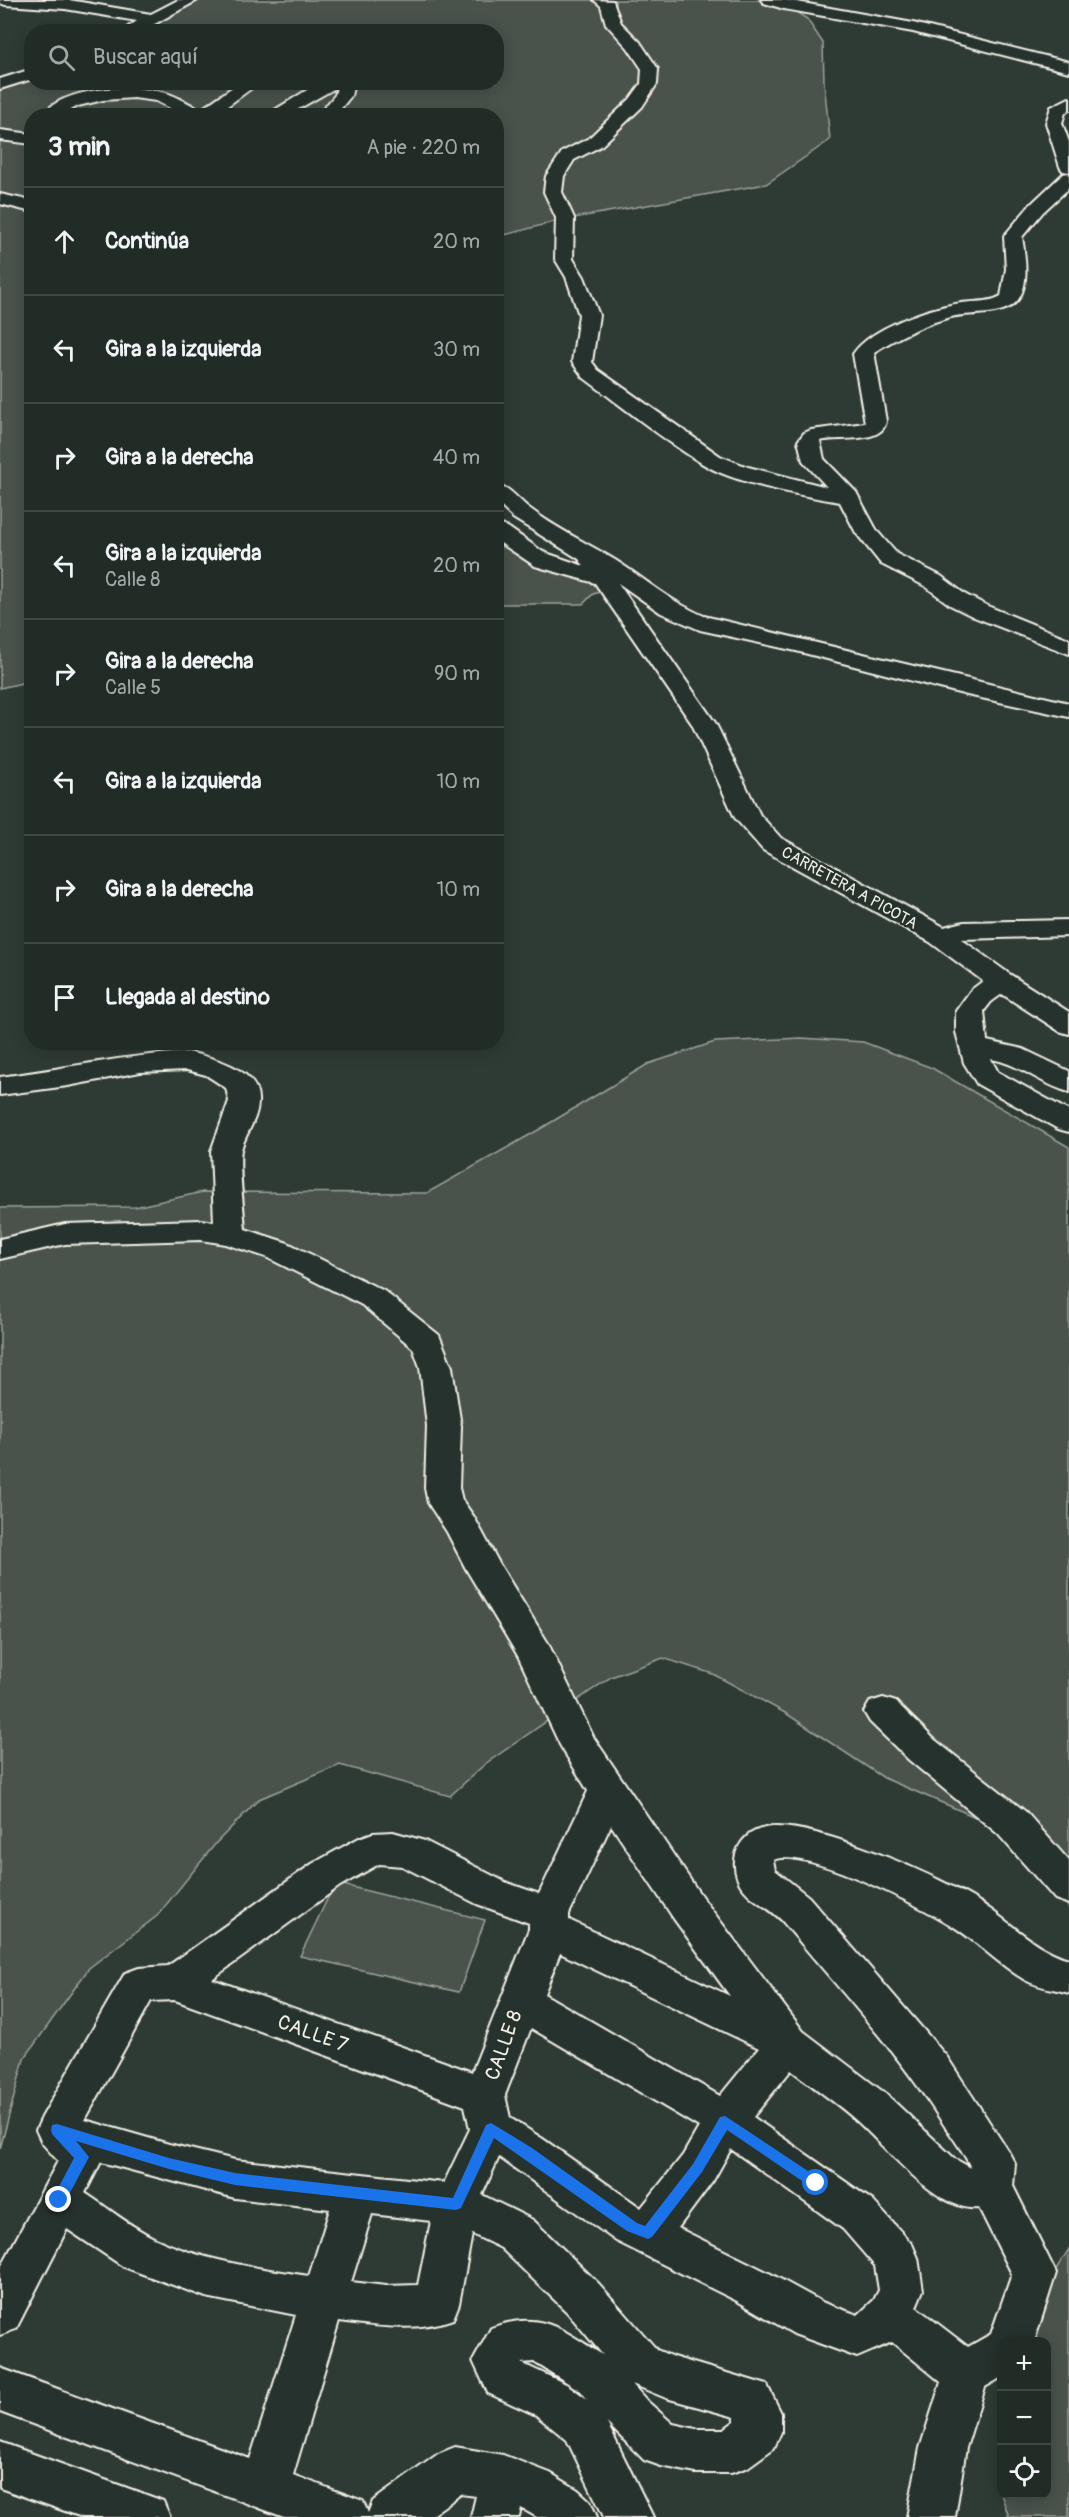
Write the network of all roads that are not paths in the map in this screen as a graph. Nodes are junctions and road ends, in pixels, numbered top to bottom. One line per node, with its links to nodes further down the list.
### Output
1 (5, 0): 5 (street)
2 (190, 0): 5 (street)
3 (602, 0): 26 (street)
4 (769, 0): 7 (street)
5 (154, 19): 6 (street)
6 (144, 24)
7 (1069, 67)
8 (24, 76): 9 (street)
9 (0, 84)
10 (240, 90): 14 (street)
11 (317, 90): 19 (street)
12 (344, 90): 20 (street)
13 (1069, 103): 21 (street)
14 (216, 106): 17 (street); 18 (street)
15 (61, 108): 16 (street)
16 (185, 108)
17 (213, 108)
18 (227, 108)
19 (282, 108)
20 (332, 108)
21 (1069, 167)
22 (1069, 178): 26 (street)
23 (0, 200): 24 (street)
24 (24, 205)
25 (504, 497): 28 (street, CARRETERA A PICOTA)
26 (848, 497): 30 (street)
27 (504, 534): 29 (street)
28 (588, 554): 29 (street, CARRETERA A PICOTA); 31 (street)
29 (604, 578): 33 (street, CARRETERA A PICOTA)
30 (1069, 647)
31 (1069, 710)
32 (1069, 928): 33 (street)
33 (940, 936): 34 (street, CARRETERA A PICOTA)
34 (1001, 981): 35 (street, CARRETERA A PICOTA); 36 (street)
35 (1069, 1025)
36 (975, 1049): 37 (street); 39 (street)
37 (1069, 1083)
38 (0, 1086): 40 (street)
39 (1069, 1123)
40 (230, 1235): 41 (street); 43 (street)
41 (0, 1249)
42 (883, 1712): 44 (street)
43 (608, 1790): 45 (street, CALLE 8); 49 (street)
44 (1069, 1888)
45 (549, 1922): 47 (street); 48 (street, CALLE 8); 49 (street)
46 (1069, 1976): 53 (street)
47 (158, 1984): 50 (street, CALLE 7); 52 (street)
48 (520, 2001): 50 (street, CALLE 8); 51 (street)
49 (788, 2043): 51 (street); 53 (street)
50 (488, 2112): 56 (street, CALLE 8); 57 (street, CALLE 7)
51 (725, 2121): 57 (street); 60 (street)
52 (57, 2130): 54 (street); 55 (street)
53 (991, 2187): 61 (street)
54 (357, 2192): 56 (street); 58 (street)
55 (59, 2200): 58 (street); 59 (street)
56 (456, 2204): 58 (street, CALLE 8); 71 (street)
57 (648, 2233): 60 (street, CALLE 7)
58 (325, 2298): 65 (street)
59 (0, 2314)
60 (891, 2314): 62 (street)
61 (1013, 2337)
62 (984, 2363): 72 (street)
63 (0, 2390): 65 (street)
64 (0, 2465): 67 (street)
65 (265, 2488): 68 (street)
66 (499, 2498): 69 (street); 70 (street)
67 (146, 2517)
68 (346, 2517)
69 (390, 2517)
70 (573, 2517)
71 (629, 2517)
72 (931, 2517)

